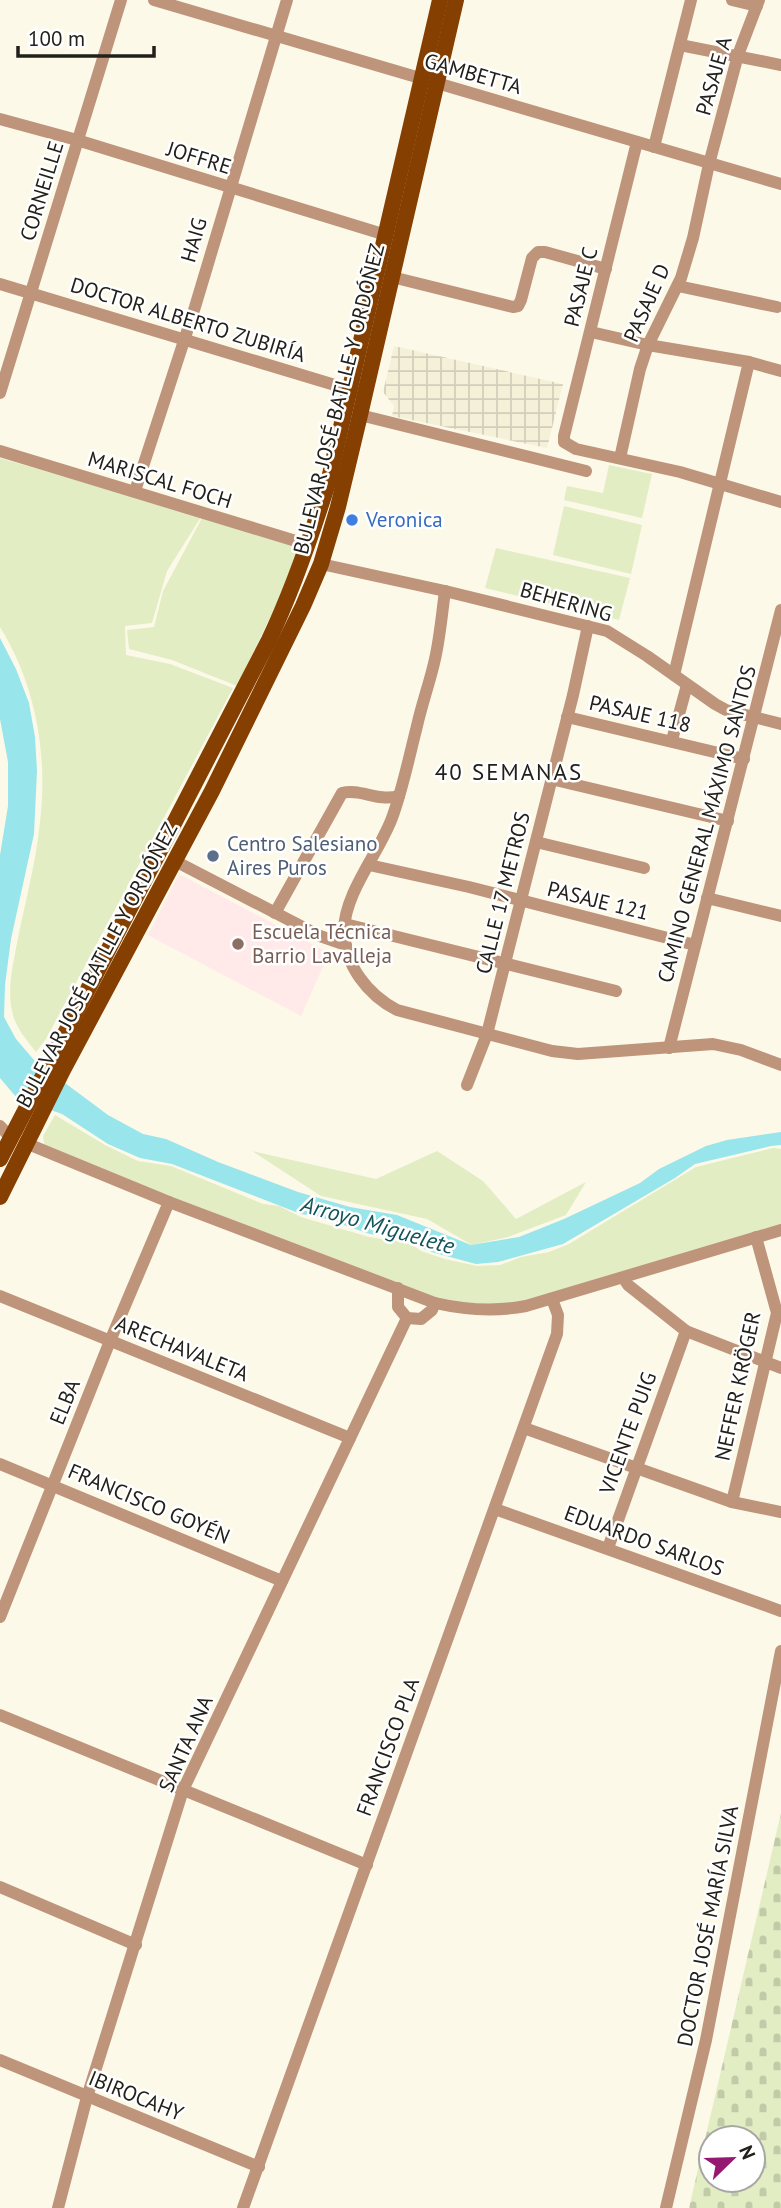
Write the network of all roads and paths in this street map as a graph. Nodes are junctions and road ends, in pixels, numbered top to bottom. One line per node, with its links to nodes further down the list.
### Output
1 (121, 0): 15 (street, CORNEILLE)
2 (154, 0): 9 (street, GAMBETTA)
3 (288, 0): 9 (street, HAIG)
4 (440, 0): 13 (main road, BULEVAR JOSÉ BATLLE Y ORDÓÑEZ)
5 (456, 0): 13 (main road, BULEVAR JOSÉ BATLLE Y ORDÓÑEZ)
6 (691, 0): 10 (street)
7 (732, 0): 8 (street)
8 (758, 3): 11 (street, PASAJE A)
9 (276, 37): 13 (street, GAMBETTA); 20 (street, HAIG)
10 (680, 46): 11 (street); 17 (street)
11 (738, 55): 12 (street); 18 (street, PASAJE A)
12 (781, 65)
13 (429, 82): 16 (street, GAMBETTA); 21 (main road, BULEVAR JOSÉ BATLLE Y ORDÓÑEZ); 23 (main road, BULEVAR JOSÉ BATLLE Y ORDÓÑEZ)
14 (0, 119): 15 (street, JOFFRE)
15 (76, 140): 20 (street, JOFFRE); 26 (street, CORNEILLE)
16 (636, 142): 17 (street, GAMBETTA); 22 (street, PASAJE C)
17 (654, 147): 18 (street, GAMBETTA)
18 (709, 164): 19 (street, GAMBETTA); 25 (street, PASAJE D)
19 (781, 184)
20 (230, 188): 21 (street, JOFFRE); 29 (street, HAIG)
21 (386, 235): 33 (main road, BULEVAR JOSÉ BATLLE Y ORDÓÑEZ)
22 (606, 269): 23 (street); 28 (street, PASAJE C)
23 (392, 277): 33 (main road, BULEVAR JOSÉ BATLLE Y ORDÓÑEZ)
24 (0, 284): 26 (street, DOCTOR ALBERTO ZUBIRÍA)
25 (678, 286): 27 (street); 30 (street, PASAJE D)
26 (31, 294): 29 (street, DOCTOR ALBERTO ZUBIRÍA); 34 (street, CORNEILLE)
27 (777, 307)
28 (591, 332): 30 (street); 37 (street, PASAJE C)
29 (184, 340): 33 (street, DOCTOR ALBERTO ZUBIRÍA); 40 (street, HAIG)
30 (648, 345): 31 (street); 37 (street, PASAJE D)
31 (749, 362): 32 (street); 39 (street)
32 (781, 371)
33 (357, 391): 35 (main road, BULEVAR JOSÉ BATLLE Y ORDÓÑEZ); 42 (main road, BULEVAR JOSÉ BATLLE Y ORDÓÑEZ)
34 (0, 393)
35 (360, 415): 38 (street); 43 (main road, BULEVAR JOSÉ BATLLE Y ORDÓÑEZ)
36 (0, 451): 40 (street, MARISCAL FOCH)
37 (620, 458): 39 (street)
38 (586, 471)
39 (721, 484): 41 (street); 47 (street)
40 (135, 491): 42 (street, MARISCAL FOCH)
41 (781, 502)
42 (309, 545): 55 (main road, BULEVAR JOSÉ BATLLE Y ORDÓÑEZ)
43 (321, 564): 44 (street, BEHERING); 56 (main road, BULEVAR JOSÉ BATLLE Y ORDÓÑEZ)
44 (445, 591): 46 (street, BEHERING); 57 (street)
45 (781, 610): 50 (street, CAMINO GENERAL MÁXIMO SANTOS)
46 (588, 626): 47 (street, BEHERING); 49 (street, CALLE 17 METROS)
47 (674, 676): 48 (street, BEHERING)
48 (688, 685): 50 (street, BEHERING); 52 (street)
49 (567, 717): 52 (street, PASAJE 118); 54 (street, CALLE 17 METROS)
50 (755, 717): 51 (street, BEHERING); 53 (street, CAMINO GENERAL MÁXIMO SANTOS)
51 (781, 724)
52 (671, 740): 53 (street, PASAJE 118)
53 (744, 759): 60 (street, CAMINO GENERAL MÁXIMO SANTOS)
54 (551, 779): 60 (street); 61 (street, CALLE 17 METROS)
55 (196, 782): 56 (street); 76 (main road, BULEVAR JOSÉ BATLLE Y ORDÓÑEZ)
56 (212, 791): 62 (main road, BULEVAR JOSÉ BATLLE Y ORDÓÑEZ)
57 (399, 796): 58 (street); 59 (street)
58 (380, 799): 59 (street); 67 (street)
59 (393, 814): 63 (street)
60 (727, 821): 65 (street, CAMINO GENERAL MÁXIMO SANTOS)
61 (536, 842): 64 (street); 66 (street, CALLE 17 METROS)
62 (174, 861): 67 (street); 76 (main road, BULEVAR JOSÉ BATLLE Y ORDÓÑEZ)
63 (369, 864): 66 (street, PASAJE 121); 69 (street)
64 (644, 868)
65 (707, 898): 68 (street); 71 (street, CAMINO GENERAL MÁXIMO SANTOS)
66 (521, 901): 71 (street, PASAJE 121); 72 (street, CALLE 17 METROS)
67 (275, 913): 70 (street)
68 (781, 916)
69 (345, 924): 70 (street); 72 (street)
70 (346, 945): 74 (street)
71 (695, 945): 75 (street, CAMINO GENERAL MÁXIMO SANTOS)
72 (505, 963): 73 (street); 74 (street, CALLE 17 METROS)
73 (616, 991)
74 (487, 1034): 75 (street); 78 (street, CALLE 17 METROS)
75 (669, 1048): 77 (street)
76 (57, 1065): 79 (main road, BULEVAR JOSÉ BATLLE Y ORDÓÑEZ); 80 (main road, BULEVAR JOSÉ BATLLE Y ORDÓÑEZ)
77 (781, 1065)
78 (467, 1085)
79 (5, 1132): 81 (main road, BULEVAR JOSÉ BATLLE Y ORDÓÑEZ)
80 (28, 1144): 82 (main road, BULEVAR JOSÉ BATLLE Y ORDÓÑEZ); 83 (street)
81 (0, 1159)
82 (0, 1197)
83 (169, 1202): 87 (street); 93 (street, ELBA)
84 (781, 1230): 85 (street)
85 (756, 1237): 86 (street); 94 (street, NEFFER KRÖGER)
86 (624, 1279): 89 (street); 92 (street)
87 (398, 1288): 90 (street); 91 (street)
88 (0, 1296): 93 (street, ARECHAVALETA)
89 (552, 1299): 90 (street); 96 (street, FRANCISCO PLA)
90 (435, 1303): 91 (street)
91 (407, 1318): 97 (street, SANTA ANA)
92 (686, 1331): 94 (street); 99 (street, VICENTE PUIG)
93 (110, 1341): 97 (street, ARECHAVALETA); 100 (street, ELBA)
94 (765, 1362): 95 (street); 101 (street, NEFFER KRÖGER)
95 (781, 1368)
96 (524, 1427): 99 (street); 102 (street, FRANCISCO PLA)
97 (350, 1438): 105 (street, SANTA ANA)
98 (0, 1464): 100 (street, FRANCISCO GOYÉN)
99 (636, 1469): 101 (street); 104 (street, VICENTE PUIG)
100 (53, 1484): 105 (street, FRANCISCO GOYÉN); 107 (street, ELBA)
101 (732, 1502): 103 (street)
102 (495, 1509): 104 (street, EDUARDO SARLOS); 111 (street, FRANCISCO PLA)
103 (781, 1512)
104 (608, 1548): 106 (street, EDUARDO SARLOS)
105 (282, 1581): 110 (street, SANTA ANA)
106 (781, 1611)
107 (0, 1617)
108 (781, 1651): 119 (street, DOCTOR JOSÉ MARÍA SILVA)
109 (0, 1715): 110 (street)
110 (183, 1790): 111 (street); 113 (street, SANTA ANA)
111 (366, 1865): 116 (street, FRANCISCO PLA)
112 (0, 1887): 113 (street)
113 (136, 1945): 115 (street, SANTA ANA)
114 (0, 2060): 115 (street, IBIROCAHY)
115 (87, 2097): 116 (street, IBIROCAHY); 117 (street, SANTA ANA)
116 (258, 2167): 118 (street, FRANCISCO PLA)
117 (58, 2208)
118 (243, 2208)
119 (666, 2208)

